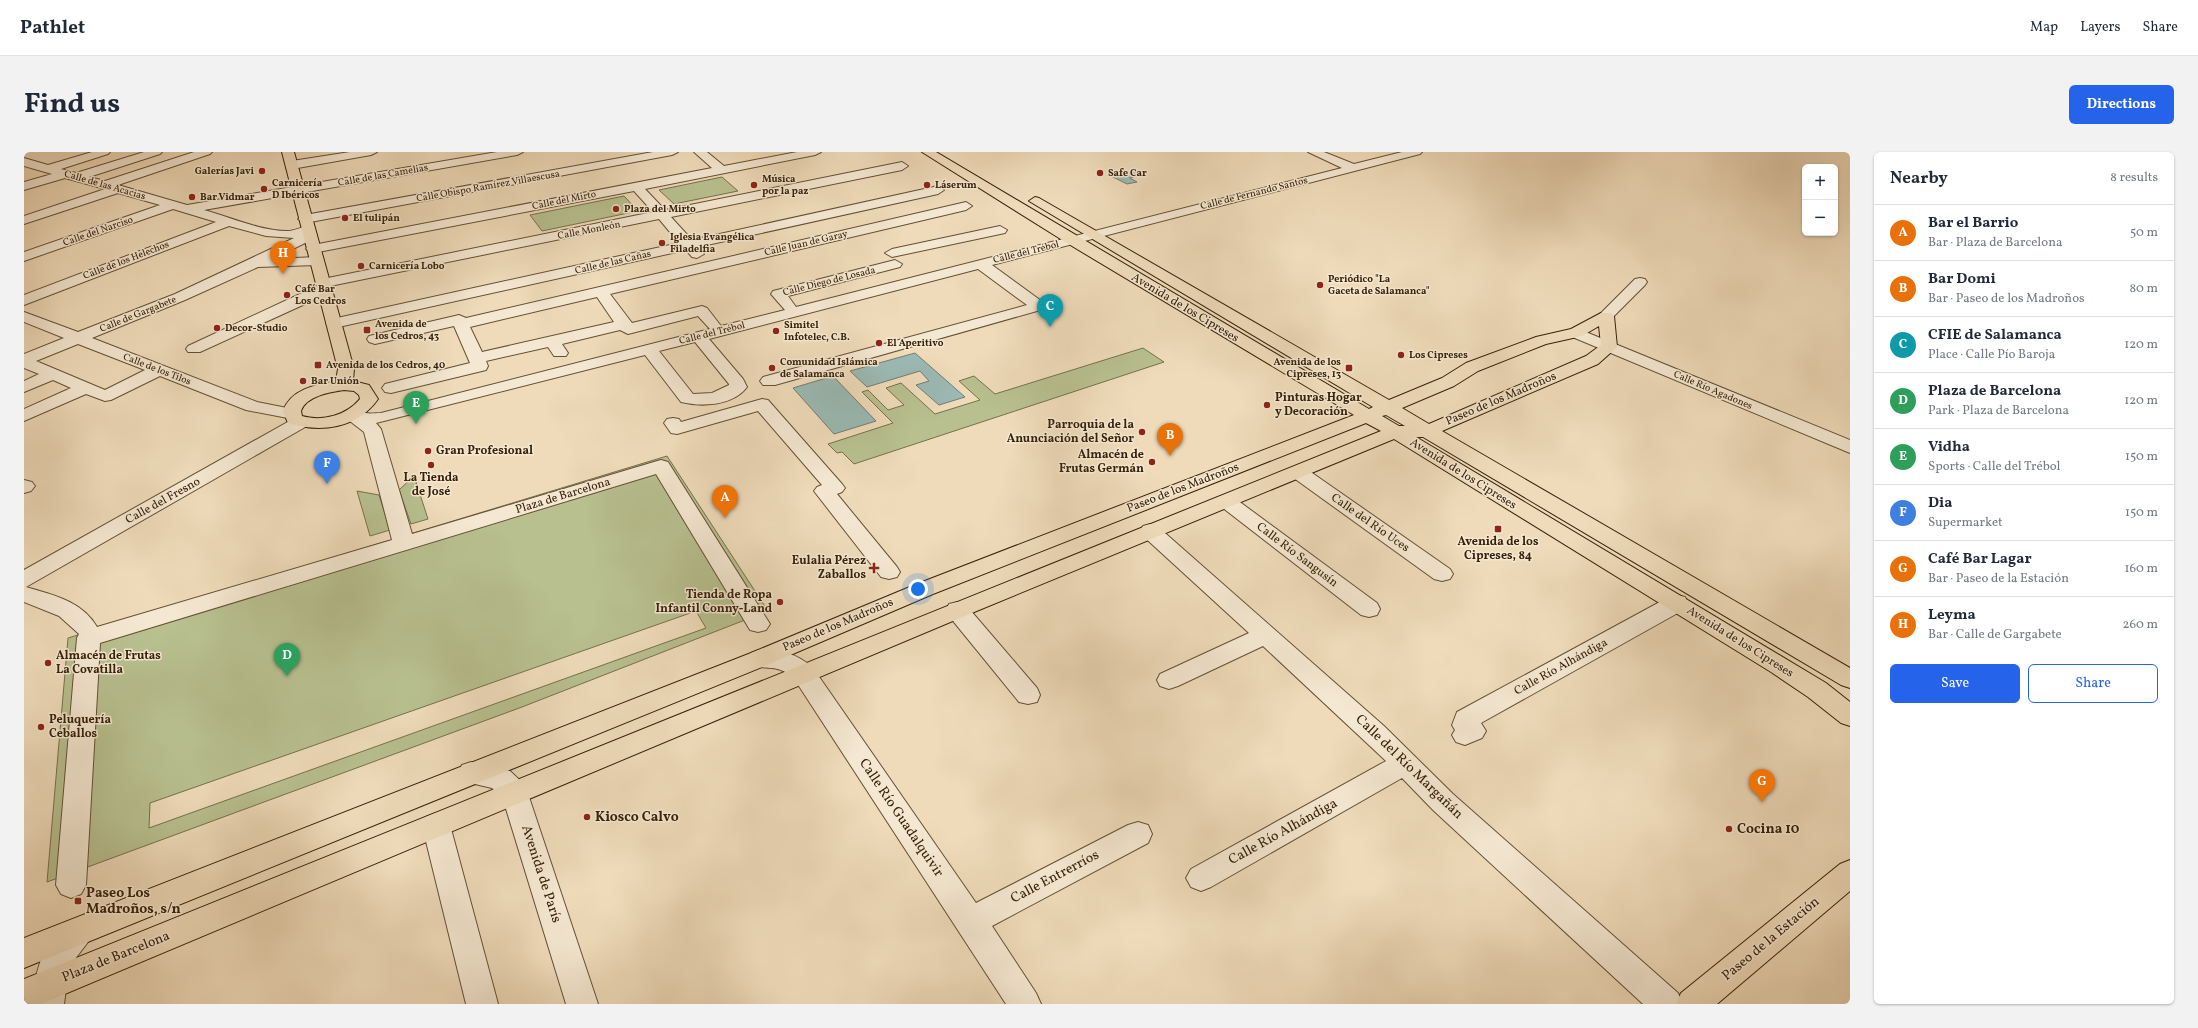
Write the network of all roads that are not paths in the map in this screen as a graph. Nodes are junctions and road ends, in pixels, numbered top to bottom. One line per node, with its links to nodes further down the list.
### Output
1 (104, 152): 18 (street)
2 (156, 152): 20 (street)
3 (206, 152): 21 (street)
4 (288, 152): 15 (main road)
5 (371, 152): 15 (street)
6 (517, 152): 13 (street, Calle de las Camelias)
7 (672, 152): 27 (street, Calle Obispo Ramírez Villaescusa)
8 (700, 152): 19 (street)
9 (815, 152): 19 (street, Calle del Mirto)
10 (928, 152): 40 (main road, Avenida de los Cipreses)
11 (1314, 152): 17 (street)
12 (1416, 152): 17 (street, Calle de Fernando Santos)
13 (500, 153): 25 (street, Calle de las Camelias); 27 (street)
14 (27, 157): 18 (street, Calle de las Acacias)
15 (292, 165): 25 (main road)
16 (902, 166): 33 (street, Calle Monleón)
17 (1353, 168): 38 (street, Calle de Fernando Santos)
18 (50, 169): 20 (street, Calle de las Acacias)
19 (721, 170): 23 (street, Calle del Mirto)
20 (71, 175): 21 (street, Calle de las Acacias); 22 (street)
21 (106, 185): 24 (street, Calle de las Acacias)
22 (24, 186)
23 (636, 186): 27 (street, Calle del Mirto); 33 (street)
24 (119, 189): 29 (street, Calle de las Acacias); 34 (street)
25 (297, 190): 31 (street, Calle de las Acacias); 39 (main road)
26 (938, 190): 32 (street, Calle de las Cañas)
27 (528, 192): 39 (street, Calle del Mirto); 39 (street, Calle Obispo Ramírez Villaescusa)
28 (1022, 193): 38 (main road, Avenida de los Cipreses)
29 (173, 205): 31 (street, Calle de las Acacias); 43 (street, Calle del Narciso)
30 (966, 206): 36 (street, Calle Juan de Garay)
31 (187, 209): 35 (street, Calle de las Acacias)
32 (841, 212): 36 (street); 41 (street, Calle de las Cañas)
33 (662, 215): 41 (street); 50 (street, Calle Monleón)
34 (24, 220)
35 (229, 221): 39 (street, Calle de las Acacias); 52 (street, Calle de los Helechos)
36 (863, 230): 42 (street); 46 (street, Calle Juan de Garay)
37 (1000, 230): 42 (street, Calle Diego de Losada)
38 (1093, 234): 40 (street); 81 (main road, Avenida de los Cipreses)
39 (311, 239): 45 (street, Calle de Gargabete); 45 (street, Calle de Gargabete); 50 (main road)
40 (1072, 240): 44 (street, Calle del Trébol); 84 (main road, Avenida de los Cipreses)
41 (689, 245): 46 (street); 49 (street, Calle de las Cañas)
42 (886, 251): 47 (street); 53 (street, Calle Diego de Losada)
43 (24, 257)
44 (981, 264): 47 (street, Calle del Trébol); 76 (street)
45 (251, 265): 65 (street, Calle de Gargabete)
46 (708, 266): 51 (street, Calle Juan de Garay)
47 (924, 278): 64 (street, Calle del Trébol)
48 (1640, 282): 57 (street, Paseo de los Madroños)
49 (516, 284): 55 (street); 59 (street, Calle de las Cañas)
50 (324, 286): 54 (main road); 56 (street, Calle Monleón)
51 (600, 290): 55 (street, Calle Juan de Garay); 61 (street)
52 (24, 300)
53 (789, 306)
54 (329, 307): 56 (street); 59 (main road)
55 (531, 308): 60 (street, Calle Juan de Garay)
56 (276, 312): 69 (street, Calle Monleón)
57 (1606, 316): 63 (main road, Paseo de los Madroños); 68 (main road)
58 (24, 317): 65 (street, Calle de los Tilos)
59 (334, 323): 77 (main road)
60 (466, 323): 66 (street, Calle Juan de Garay); 71 (street)
61 (624, 324): 62 (street); 67 (street)
62 (714, 325)
63 (1576, 333): 68 (street, Calle Río Agadones); 81 (main road, Paseo de los Madroños)
64 (698, 336): 70 (street, Calle del Trébol); 70 (street)
65 (77, 338): 72 (street, Calle de Gargabete); 74 (street, Calle de los Tilos)
66 (375, 339)
67 (552, 341): 71 (street); 73 (street)
68 (1609, 347): 87 (main road, Paseo de los Madroños); 89 (street, Calle Río Agadones)
69 (194, 349)
70 (649, 349): 73 (street, Calle del Trébol)
71 (476, 358): 80 (street)
72 (24, 361): 75 (street)
73 (570, 369): 82 (street, Calle del Trébol)
74 (159, 370): 79 (street); 85 (street, Calle de los Tilos)
75 (53, 374): 78 (street); 79 (street)
76 (769, 381)
77 (344, 385): 82 (main road); 85 (main road)
78 (24, 387)
79 (85, 388): 83 (street)
80 (391, 388)
81 (1388, 406): 84 (main road, Paseo de los Madroños); 87 (main road, Avenida de los Cipreses)
82 (352, 414): 85 (main road); 93 (street)
83 (24, 416)
84 (1367, 416): 88 (main road, Avenida de los Cipreses); 104 (main road, Paseo de los Madroños)
85 (296, 418): 96 (street, Calle del Fresno)
86 (673, 423): 94 (street)
87 (1428, 431): 88 (main road, Paseo de los Madroños); 106 (main road, Avenida de los Cipreses)
88 (1395, 432): 90 (main road, Paseo de los Madroños); 98 (main road, Avenida de los Cipreses)
89 (1850, 447)
90 (1298, 472): 91 (main road, Paseo de los Madroños); 95 (street, Calle del Río Uces)
91 (1226, 501): 92 (main road, Paseo de los Madroños); 99 (street, Calle Río Sangusín)
92 (1150, 531): 100 (main road, Paseo de los Madroños); 103 (street, Calle del Río Margañán)
93 (404, 544): 101 (street, Plaza de Barcelona); 118 (street, Plaza de Barcelona)
94 (889, 572)
95 (1442, 574)
96 (24, 580)
97 (24, 594): 102 (street)
98 (1677, 603): 109 (main road, Avenida de los Cipreses); 110 (street, Calle Río Alhándiga)
99 (1369, 609)
100 (957, 610): 105 (main road, Paseo de los Madroños); 108 (street)
101 (758, 624)
102 (86, 628)
103 (1265, 635): 107 (street); 111 (street, Calle del Río Margañán)
104 (759, 659): 105 (street, Calle Río Guadalquivir); 112 (main road)
105 (804, 674): 113 (main road, Plaza de Barcelona); 119 (street, Calle Río Guadalquivir)
106 (1850, 678)
107 (1169, 680)
108 (1028, 695)
109 (1850, 716)
110 (1465, 735)
111 (1406, 763): 117 (street, Calle Río Alhándiga); 126 (street, Calle del Río Margañán)
112 (471, 773): 113 (street, Avenida de París); 120 (main road)
113 (515, 793): 114 (main road, Plaza de Barcelona); 124 (street, Avenida de París)
114 (436, 825): 122 (main road, Plaza de Barcelona); 123 (street)
115 (1138, 834): 119 (street, Calle Entrerríos)
116 (1850, 873): 127 (main road, Paseo de la Estación)
117 (1202, 878)
118 (71, 885)
119 (971, 920): 125 (street, Calle Río Guadalquivir)
120 (77, 932): 121 (main road); 122 (street)
121 (24, 953)
122 (40, 995)
123 (482, 1004)
124 (582, 1004)
125 (1025, 1004)
126 (1667, 1004)
127 (1692, 1004)

